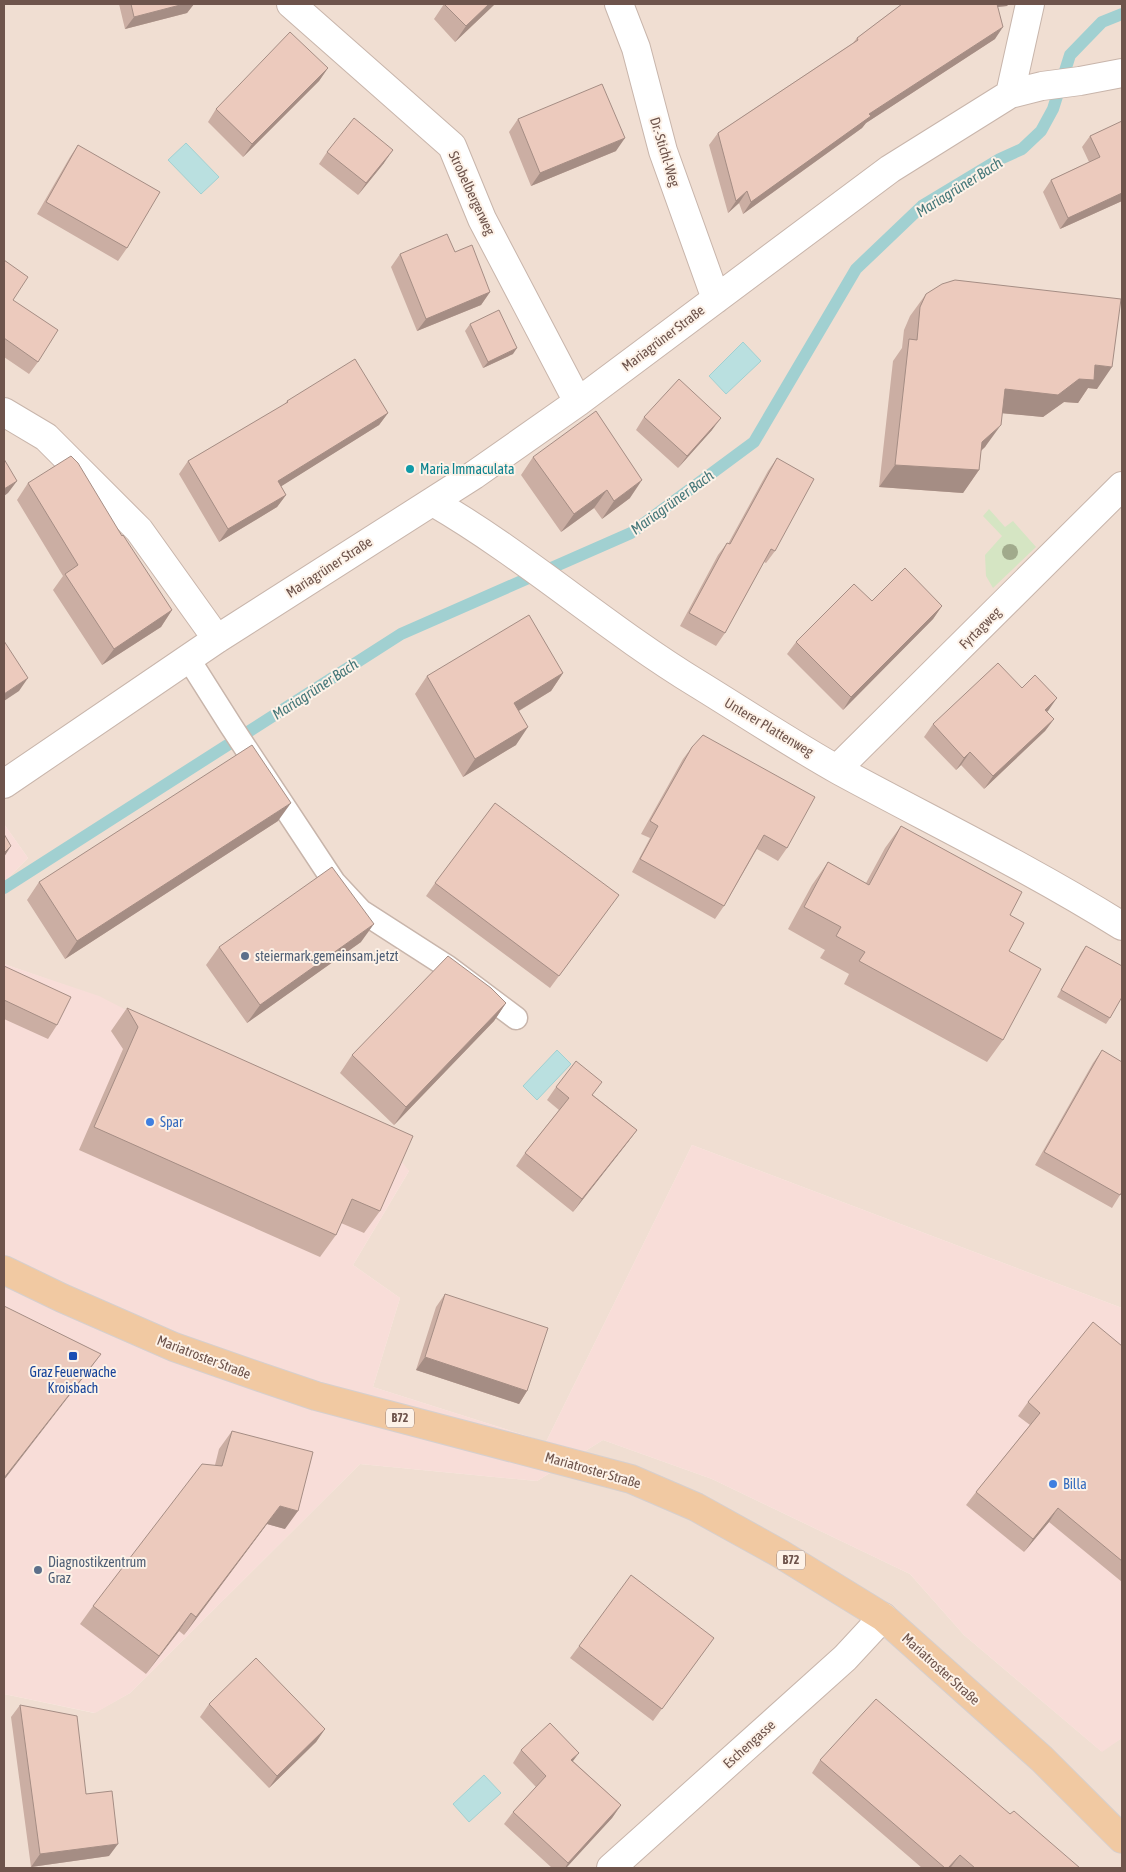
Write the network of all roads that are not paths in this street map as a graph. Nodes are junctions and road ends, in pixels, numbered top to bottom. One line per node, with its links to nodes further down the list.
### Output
1 (291, 4): 7 (street, Strobelbergerweg)
2 (619, 4): 6 (street, Dr.-Stichl-Weg)
3 (1030, 4): 5 (street)
4 (1122, 73): 5 (street, Mariagrüner Straße)
5 (1010, 94): 6 (street, Mariagrüner Straße)
6 (716, 298): 7 (street, Mariagrüner Straße)
7 (578, 402): 10 (street, Mariagrüner Straße)
8 (4, 412): 11 (street)
9 (1122, 486): 13 (street, Fyrtagweg)
10 (433, 502): 11 (street, Mariagrüner Straße); 13 (street, Unterer Plattenweg)
11 (217, 639): 12 (street, Mariagrüner Straße)
12 (188, 658): 14 (street, Mariagrüner Straße); 16 (lane)
13 (838, 769): 15 (street, Unterer Plattenweg)
14 (4, 784)
15 (1122, 926)
16 (516, 1018)
17 (4, 1270): 18 (main road, Mariatroster Straße / B72)
18 (883, 1617): 19 (main road, Mariatroster Straße / B72); 20 (street, Eschengasse)
19 (1122, 1839)
20 (611, 1868)

